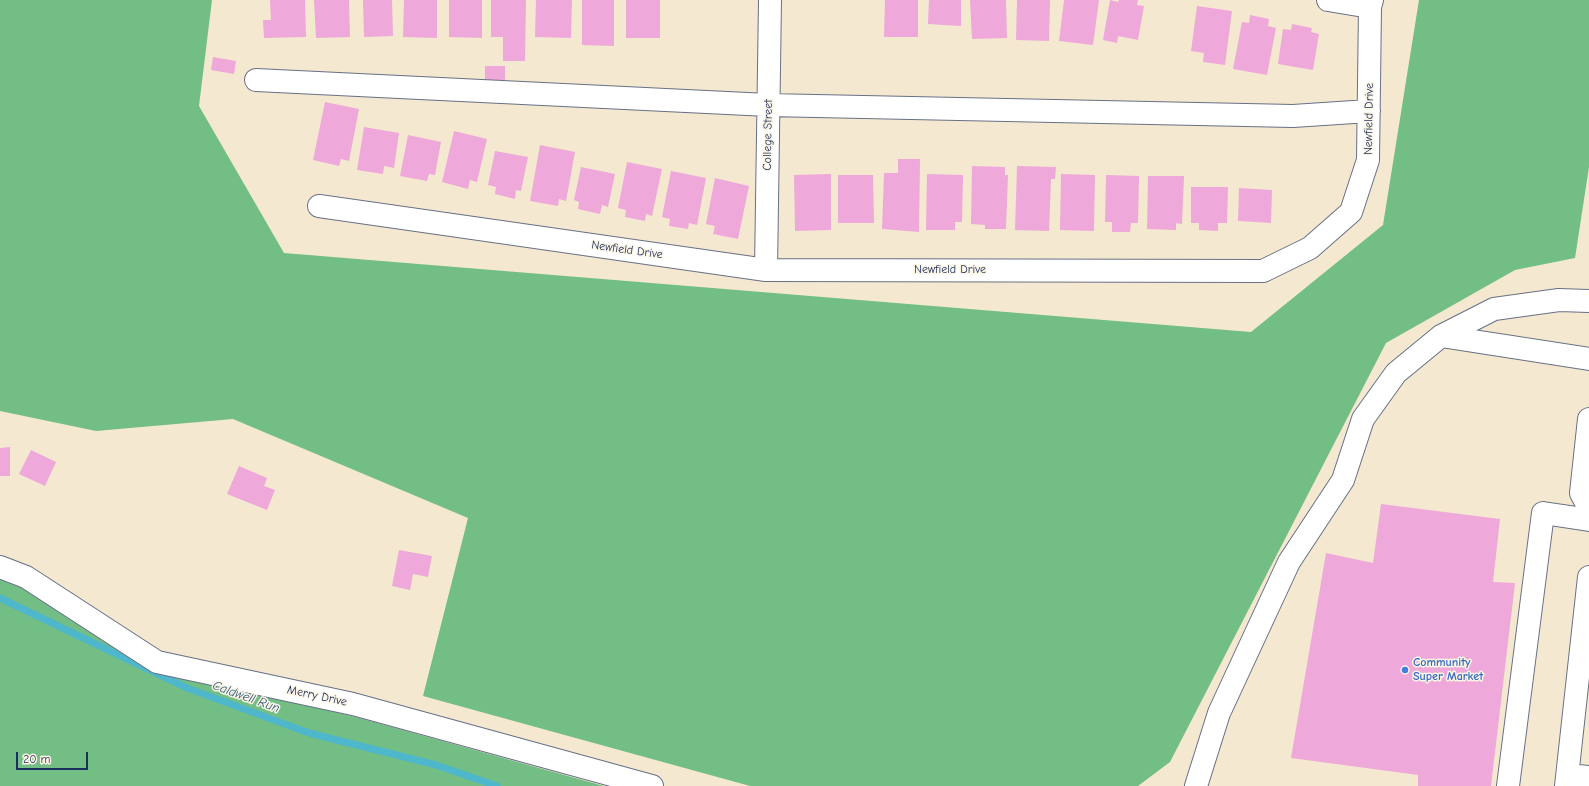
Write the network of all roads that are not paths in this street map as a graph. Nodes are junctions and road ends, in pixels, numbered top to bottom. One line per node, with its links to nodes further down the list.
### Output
1 (770, 0): 5 (street, College Street)
2 (1328, 0): 3 (street)
3 (1371, 4): 6 (street, Newfield Drive)
4 (256, 80): 5 (street)
5 (768, 105): 6 (street); 8 (street, College Street)
6 (1369, 111): 8 (street, Newfield Drive)
7 (319, 206): 8 (street, Newfield Drive)
8 (766, 270)
9 (1589, 301): 10 (street)
10 (1441, 336): 11 (street); 19 (street)
11 (1589, 359)
12 (1589, 419): 13 (street)
13 (1589, 508)
14 (1589, 520): 20 (street)
15 (0, 567): 18 (street, Merry Drive)
16 (1589, 577): 17 (street)
17 (1574, 780)
18 (652, 786)
19 (1196, 786)
20 (1508, 786)

